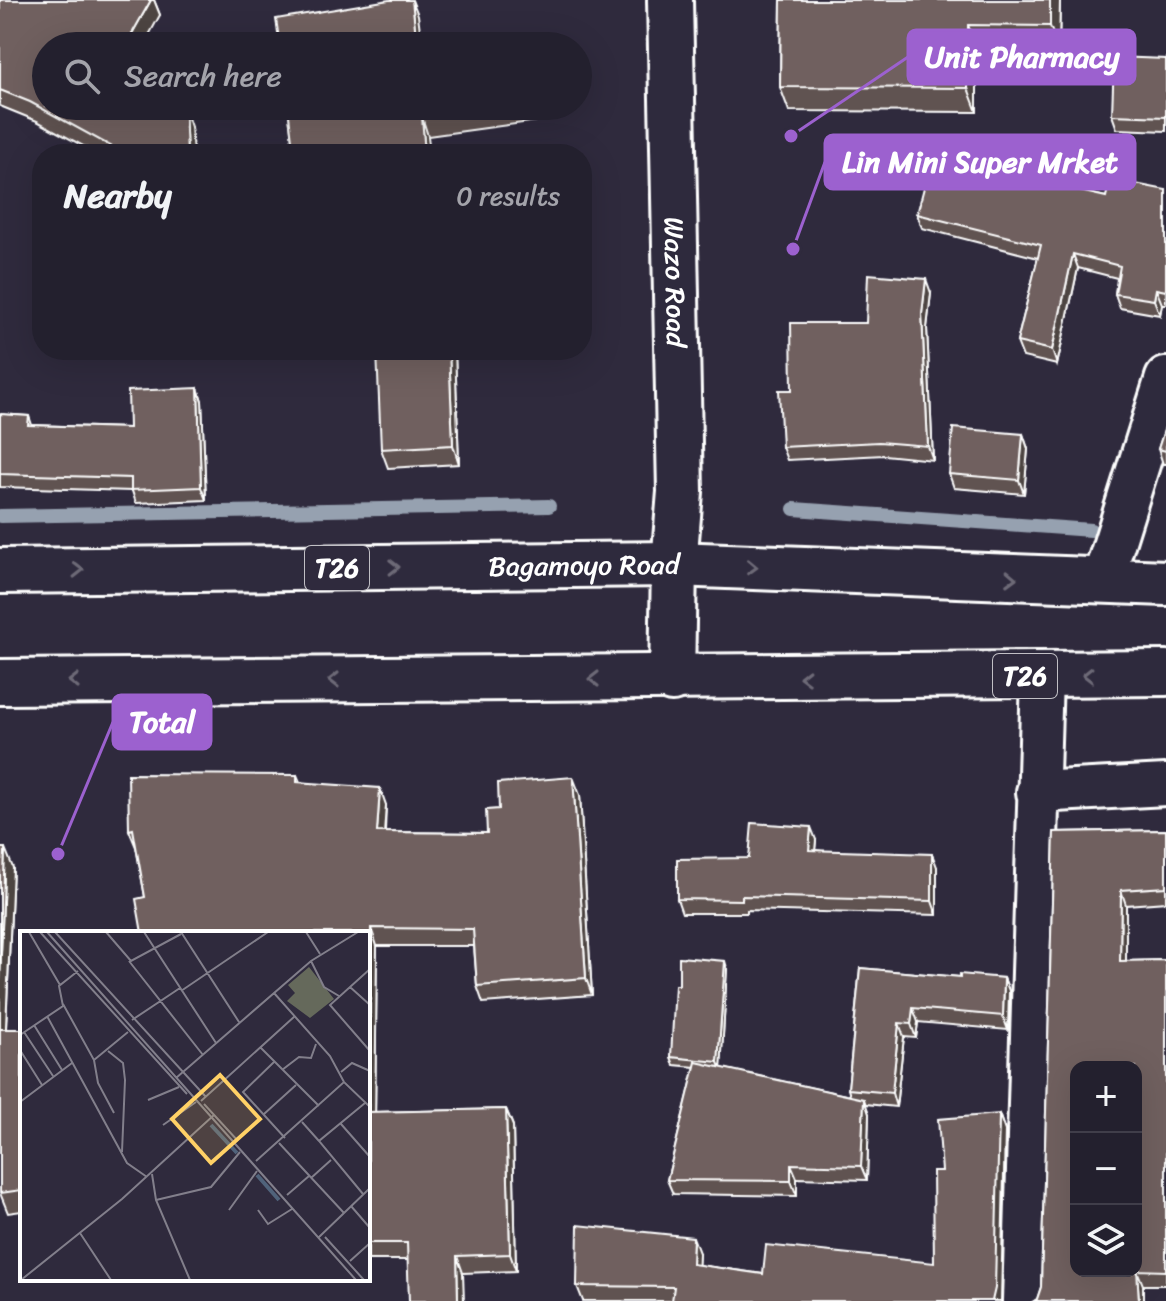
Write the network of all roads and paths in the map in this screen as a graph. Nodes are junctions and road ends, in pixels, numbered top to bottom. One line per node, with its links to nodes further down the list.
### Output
1 (670, 0): 3 (main road, Wazo Road)
2 (1166, 378): 5 (street)
3 (674, 564): 4 (main road, Bagamoyo Road / T26, one-way to 3); 5 (main road, Bagamoyo Road / T26, one-way to 5); 9 (main road, Wazo Road)
4 (0, 571)
5 (1102, 582): 6 (main road, Bagamoyo Road / T26)
6 (1166, 583)
7 (1166, 673): 8 (main road, T26, one-way to 8)
8 (1042, 676): 9 (main road, T26, one-way to 9); 12 (street)
9 (672, 679): 10 (main road, T26, one-way to 10)
10 (0, 682)
11 (1166, 785): 12 (street)
12 (1037, 792): 13 (street)
13 (1023, 1301)

